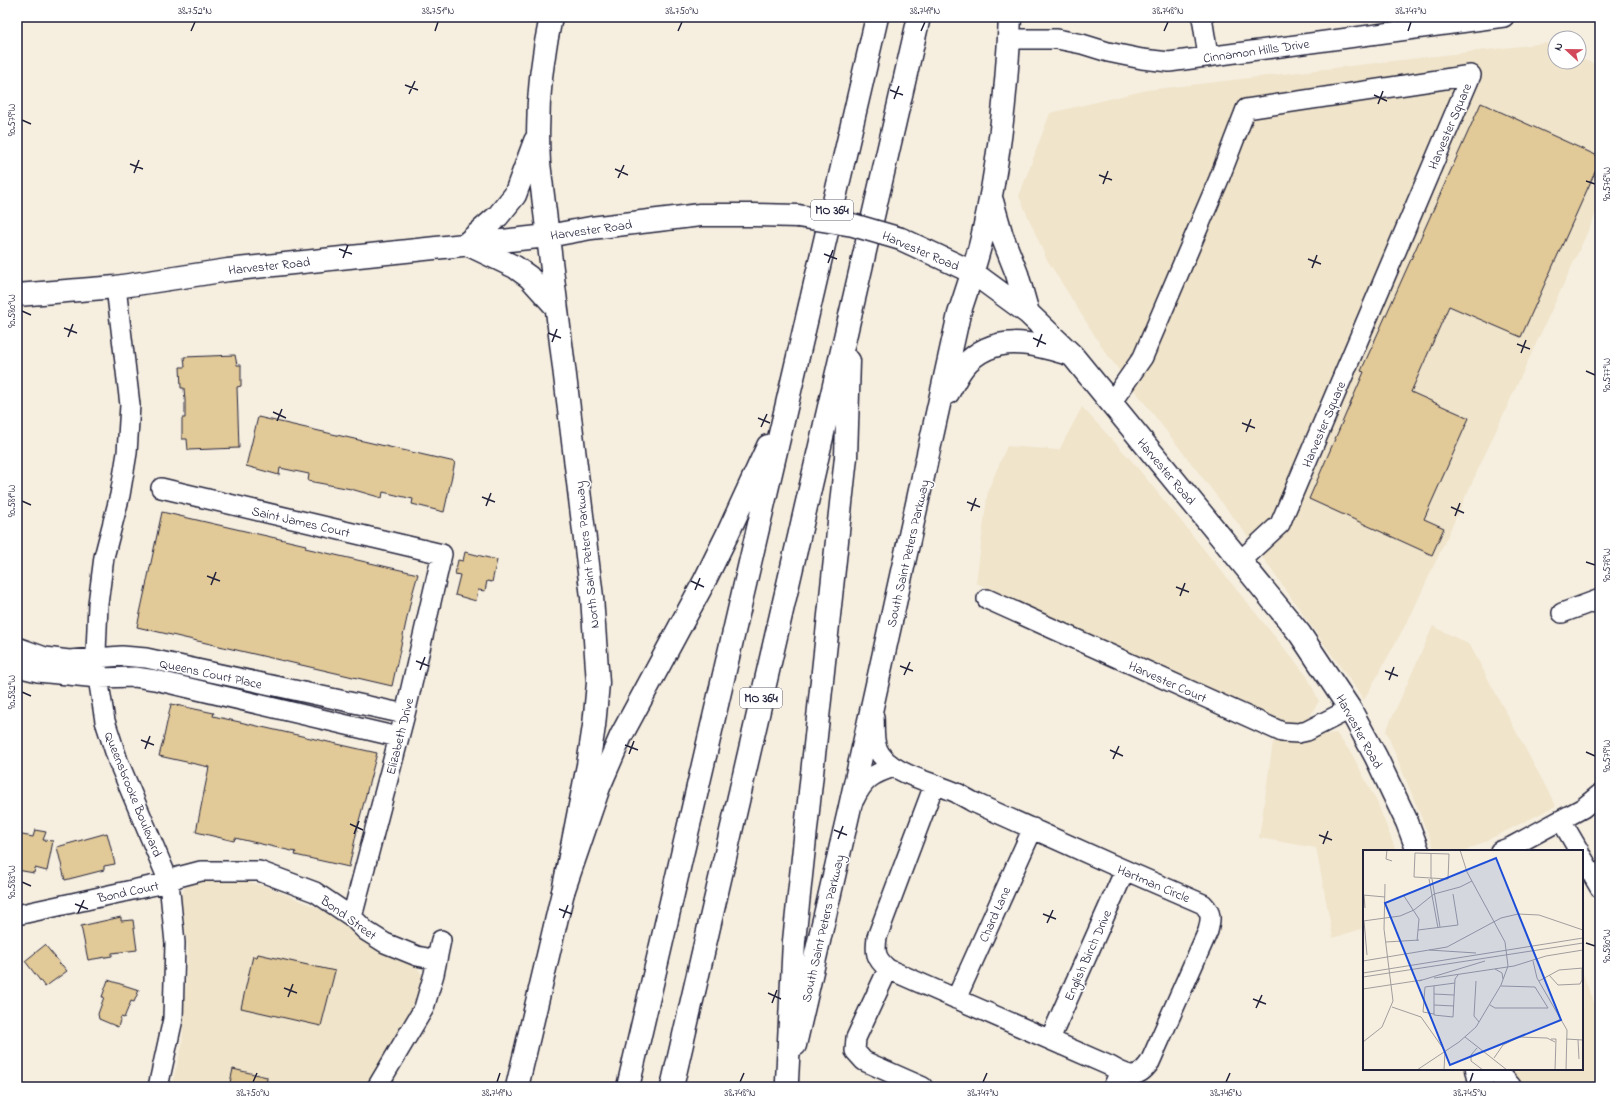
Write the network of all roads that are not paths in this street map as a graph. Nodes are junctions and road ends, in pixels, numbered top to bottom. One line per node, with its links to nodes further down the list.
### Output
1 (550, 17): 9 (main road, North Saint Peters Parkway)
2 (877, 17): 20 (main road, MO 364)
3 (919, 17): 17 (main road, MO 364)
4 (1010, 17): 7 (main road, South Saint Peters Parkway)
5 (1202, 17): 8 (street)
6 (1504, 17): 8 (street, Cinnamon Hills Drive)
7 (1009, 39): 8 (street, Cinnamon Hills Drive); 10 (main road, South Saint Peters Parkway)
8 (1208, 56)
9 (537, 134): 11 (main road, North Saint Peters Parkway); 12 (main road)
10 (991, 196): 13 (main road, South Saint Peters Parkway); 18 (main road)
11 (548, 236): 12 (main road, Harvester Road); 13 (main road, Harvester Road, bridge); 16 (main road, North Saint Peters Parkway)
12 (466, 244): 14 (main road, Harvester Road); 16 (main road)
13 (972, 272): 18 (main road, Harvester Road); 22 (main road, South Saint Peters Parkway)
14 (116, 287): 15 (main road, Harvester Road); 30 (street, Queensbrooke Boulevard)
15 (17, 295)
16 (556, 307): 50 (main road, North Saint Peters Parkway)
17 (852, 308): 62 (main road); 67 (main road, MO 364)
18 (1028, 313): 19 (main road, Harvester Road)
19 (1072, 355): 21 (main road, Harvester Road); 22 (main road)
20 (788, 403): 50 (main road); 66 (main road, MO 364)
21 (1111, 403): 25 (main road, Harvester Road); 25 (street, Harvester Square)
22 (939, 408): 33 (main road, South Saint Peters Parkway)
23 (161, 488): 24 (street, Saint James Court)
24 (442, 554): 35 (street, Elizabeth Drive)
25 (1240, 561): 34 (main road, Harvester Road)
26 (987, 599): 34 (street, Harvester Court)
27 (1600, 599): 28 (street)
28 (1562, 613)
29 (17, 647): 30 (street, Queens Court Place)
30 (96, 657): 32 (street, Queensbrooke Boulevard); 35 (street, Queens Court Place)
31 (17, 666): 32 (street, Queens Court Place)
32 (98, 678): 36 (street, Queens Court Place); 48 (street, Queensbrooke Boulevard)
33 (873, 706): 37 (street, Hartman Circle); 40 (main road, South Saint Peters Parkway)
34 (1350, 709): 43 (main road, Harvester Road)
35 (405, 714): 36 (street, Elizabeth Drive)
36 (398, 737): 52 (street, Elizabeth Drive)
37 (894, 767): 38 (street, Hartman Circle); 40 (street)
38 (934, 785): 42 (street, Hartman Circle); 55 (street, Hartman Circle)
39 (1600, 794): 41 (street)
40 (850, 811): 62 (main road, South Saint Peters Parkway)
41 (1560, 820): 44 (street); 45 (street)
42 (1033, 828): 47 (street, Hartman Circle); 56 (street, Chard Lane)
43 (1418, 850)
44 (1503, 850)
45 (1578, 850)
46 (1583, 859): 49 (street)
47 (1125, 870): 57 (street, English Birch Drive); 61 (street, Hartman Circle)
48 (169, 882): 51 (street, Bond Court); 52 (street, Bond Street); 63 (street, Queensbrooke Boulevard)
49 (1600, 888)
50 (562, 892): 65 (main road, North Saint Peters Parkway)
51 (17, 915)
52 (352, 917): 54 (street, Bond Street)
53 (441, 940): 54 (street)
54 (437, 960): 64 (street)
55 (888, 969): 56 (street, Hartman Circle); 68 (street)
56 (956, 999): 57 (street, Hartman Circle)
57 (1050, 1039): 60 (street, Hartman Circle)
58 (1477, 1070): 69 (main road)
59 (1495, 1070): 70 (main road)
60 (1116, 1079): 61 (street, Hartman Circle)
61 (1143, 1080)
62 (786, 1084)
63 (158, 1087)
64 (378, 1087)
65 (517, 1087)
66 (628, 1087)
67 (672, 1087)
68 (923, 1087)
69 (1481, 1087)
70 (1510, 1087)

